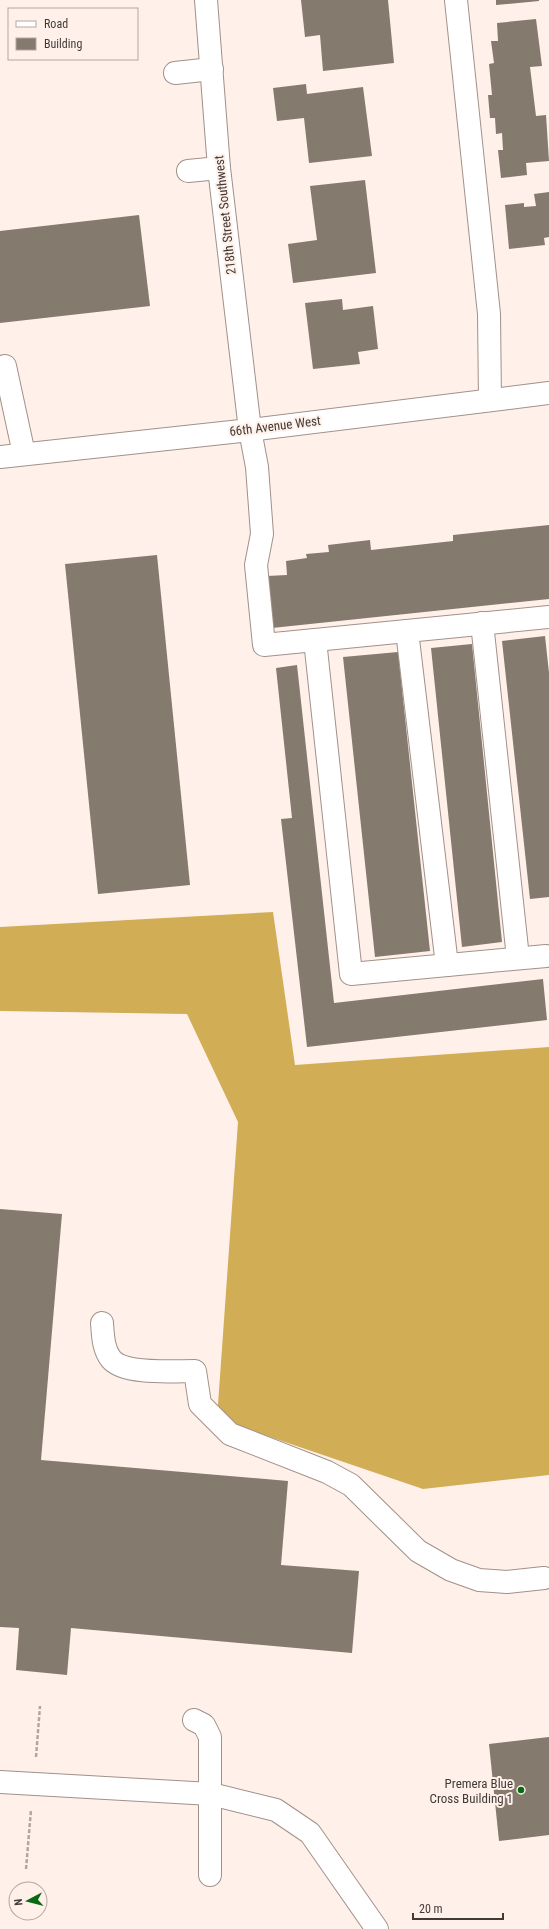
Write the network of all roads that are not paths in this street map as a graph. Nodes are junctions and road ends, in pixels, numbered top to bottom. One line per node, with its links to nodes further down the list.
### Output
1 (206, 0): 3 (main road, 218th Street Southwest)
2 (456, 0): 9 (main road)
3 (212, 68): 4 (main road); 5 (main road, 218th Street Southwest)
4 (175, 74)
5 (219, 168): 6 (main road); 10 (main road, 218th Street Southwest)
6 (188, 171)
7 (5, 366): 11 (main road)
8 (549, 393): 9 (main road, 66th Avenue West)
9 (490, 400): 10 (main road, 66th Avenue West)
10 (250, 430): 11 (main road, 66th Avenue West); 16 (main road, 218th Street Southwest)
11 (24, 454): 12 (main road, 66th Avenue West)
12 (0, 457)
13 (549, 617): 14 (main road)
14 (482, 624): 15 (main road); 18 (main road)
15 (407, 631): 16 (main road); 19 (main road)
16 (315, 640): 19 (main road)
17 (548, 955): 18 (main road)
18 (518, 958): 19 (main road)
19 (447, 965)
20 (102, 1323): 21 (main road)
21 (544, 1578)
22 (194, 1720): 24 (main road)
23 (0, 1782): 24 (main road)
24 (211, 1794): 25 (main road); 26 (main road)
25 (210, 1875)
26 (377, 1929)

